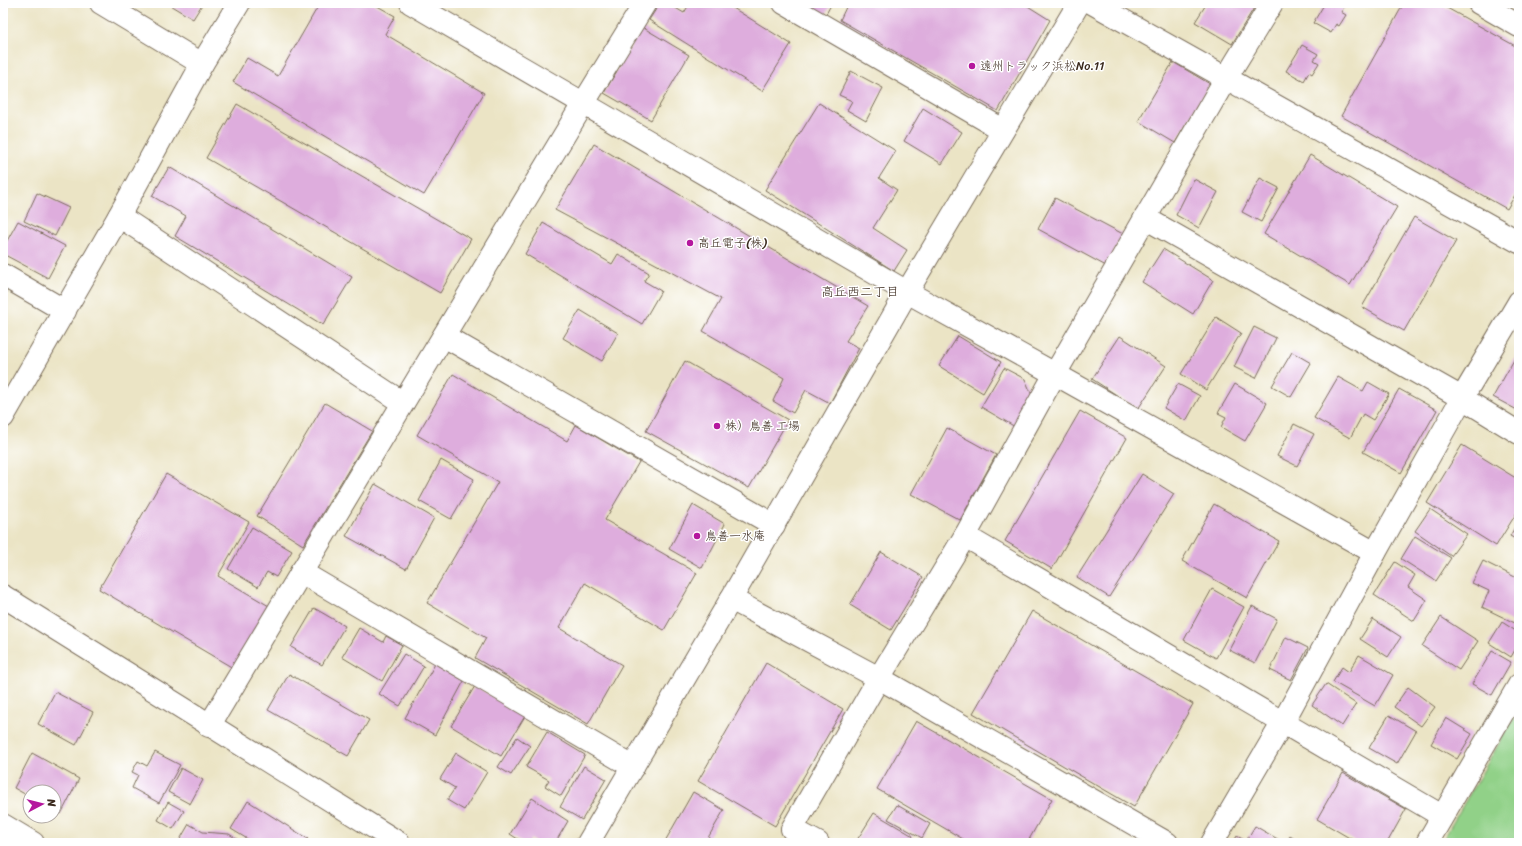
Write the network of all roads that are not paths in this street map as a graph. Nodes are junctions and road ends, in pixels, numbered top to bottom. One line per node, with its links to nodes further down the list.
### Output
1 (101, 3): 11 (street)
2 (239, 3): 11 (street)
3 (411, 3): 13 (street)
4 (645, 3): 13 (street)
5 (784, 3): 14 (street)
6 (1079, 3): 14 (street)
7 (1092, 3): 12 (street)
8 (1272, 3): 12 (street)
9 (1479, 3): 10 (street)
10 (1519, 26)
11 (202, 64): 15 (street)
12 (1226, 78): 16 (street); 17 (street)
13 (583, 104): 19 (street); 22 (street)
14 (1003, 130): 19 (street)
15 (119, 216): 21 (street); 25 (street)
16 (1145, 218): 23 (street); 24 (street)
17 (1519, 242)
18 (3, 275): 21 (street)
19 (907, 292): 23 (street); 28 (street)
20 (1519, 302): 24 (street)
21 (65, 311): 26 (street)
22 (444, 336): 25 (street); 28 (street)
23 (1055, 374): 29 (street); 30 (street)
24 (1462, 398): 27 (street); 30 (street)
25 (403, 403): 31 (street)
26 (3, 417)
27 (1519, 433)
28 (774, 525): 33 (street)
29 (965, 536): 34 (street); 36 (street)
30 (1375, 553): 36 (street)
31 (302, 572): 37 (street); 38 (street)
32 (3, 596): 37 (street)
33 (731, 599): 34 (street); 38 (street)
34 (879, 678): 44 (street); 45 (street)
35 (1519, 685): 39 (street)
36 (1282, 722): 39 (street); 46 (street)
37 (209, 726): 42 (street)
38 (633, 766): 43 (street)
39 (1442, 816): 47 (street)
40 (3, 825): 41 (street)
41 (33, 843)
42 (399, 843)
43 (588, 843)
44 (818, 843)
45 (1167, 843)
46 (1212, 843)
47 (1427, 843)

